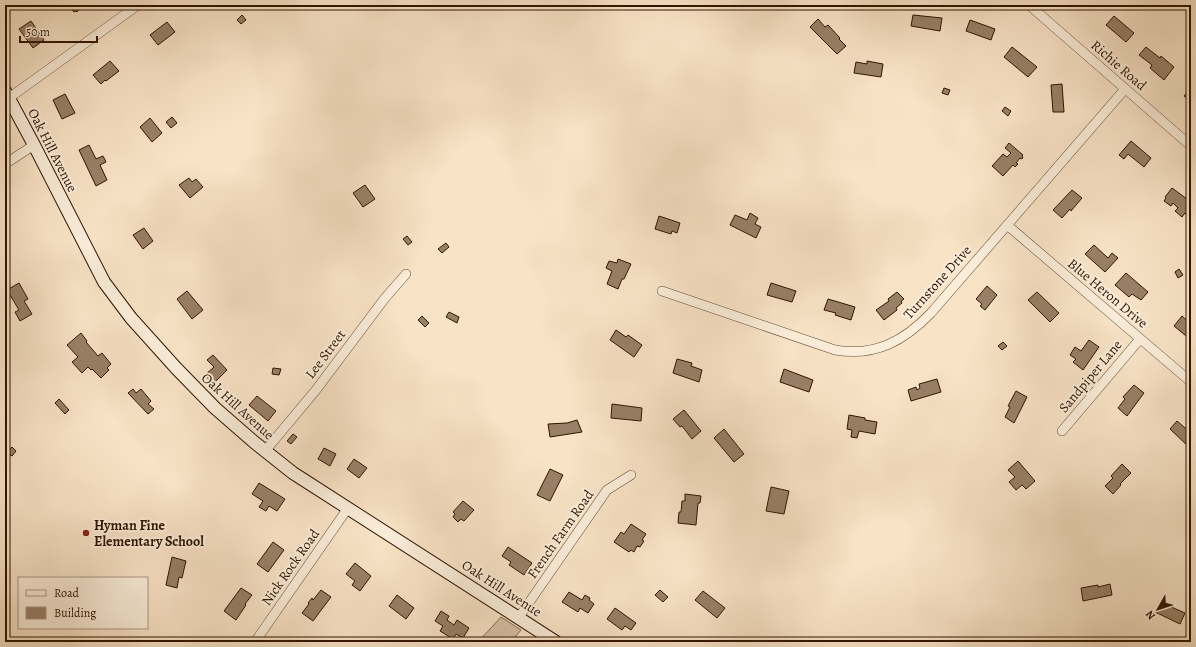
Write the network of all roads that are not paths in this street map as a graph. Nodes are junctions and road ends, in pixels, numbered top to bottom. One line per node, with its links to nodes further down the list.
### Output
1 (138, 5): 4 (street)
2 (1029, 5): 3 (street, Richie Road)
3 (1125, 89): 6 (street, Richie Road); 8 (street, Turnstone Drive)
4 (7, 95): 5 (main road, Oak Hill Avenue)
5 (34, 145): 7 (street); 14 (main road, Oak Hill Avenue)
6 (1191, 146)
7 (5, 164)
8 (1007, 226): 10 (street, Turnstone Drive); 11 (street, Blue Heron Drive)
9 (406, 274): 14 (street, Lee Street)
10 (662, 290)
11 (1140, 339): 12 (street, Blue Heron Drive); 13 (street, Sandpiper Lane)
12 (1191, 382)
13 (1062, 432)
14 (265, 451): 16 (main road, Oak Hill Avenue)
15 (631, 474): 17 (street, French Farm Road)
16 (348, 508): 17 (main road, Oak Hill Avenue); 18 (street, Nick Rock Road)
17 (519, 617): 19 (main road, Oak Hill Avenue)
18 (255, 642)
19 (556, 642)

